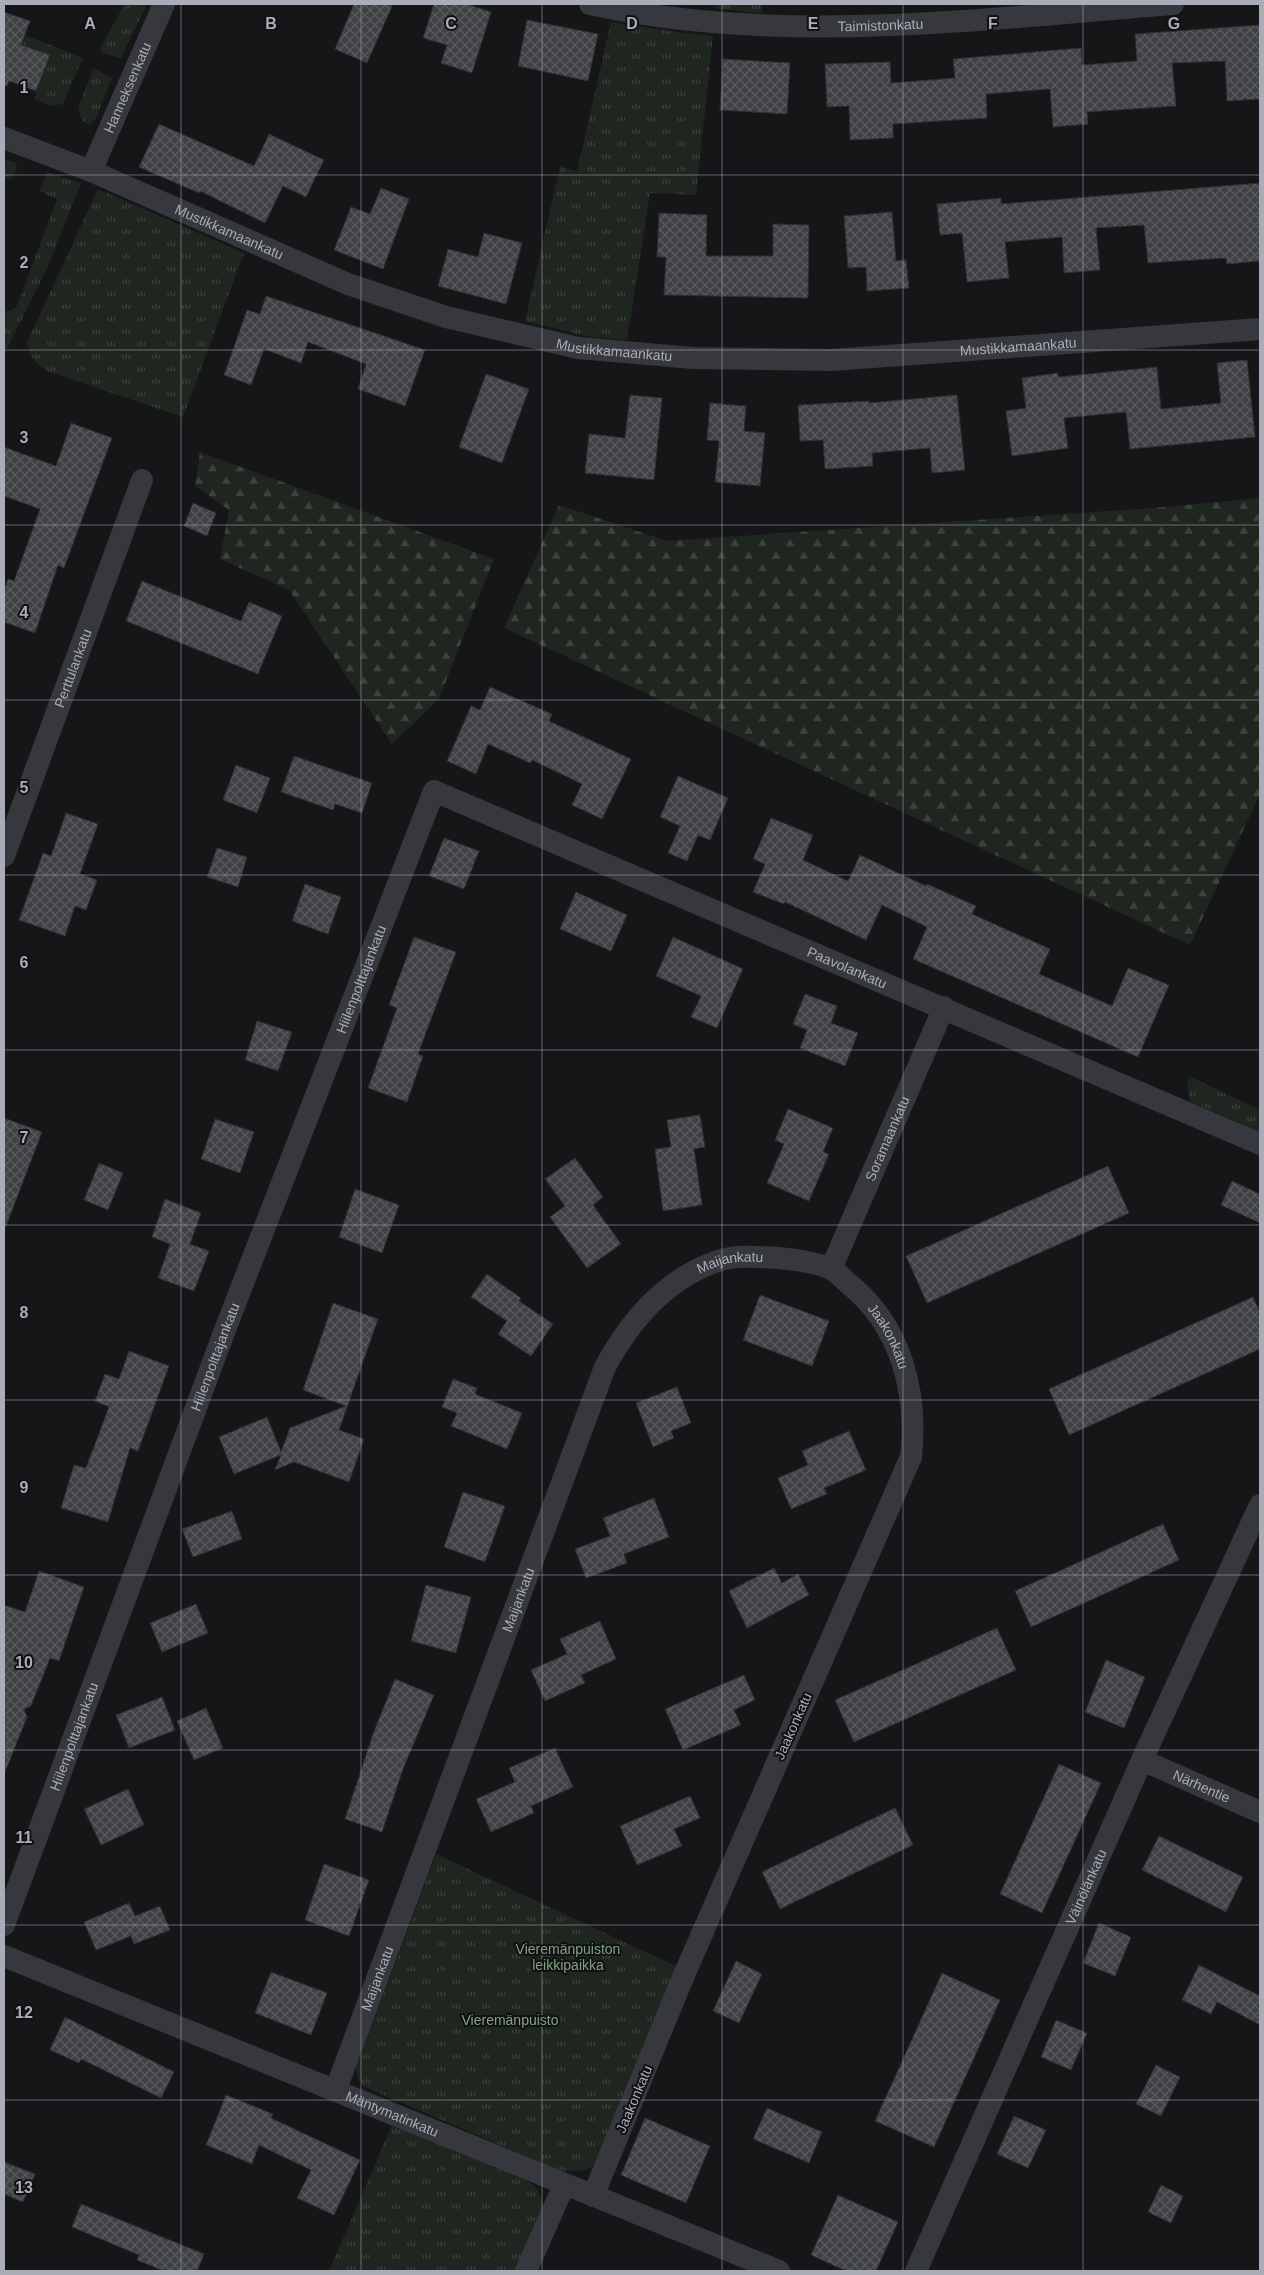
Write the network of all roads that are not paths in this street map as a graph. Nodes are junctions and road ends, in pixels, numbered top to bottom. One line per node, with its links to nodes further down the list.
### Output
1 (164, 4): 5 (street, Hanneksenkatu)
2 (590, 4): 3 (street, Taimistonkatu)
3 (1173, 4)
4 (4, 138): 5 (street, Mustikkamaankatu)
5 (91, 171): 6 (street, Mustikkamaankatu)
6 (1260, 329)
7 (142, 480): 9 (street, Perttulankatu)
8 (434, 792): 10 (street, Paavolankatu); 16 (street, Hiilenpolttajankatu)
9 (4, 856)
10 (944, 1007): 11 (street, Paavolankatu); 12 (street, Soramaankatu)
11 (1260, 1144)
12 (831, 1269): 18 (street, Maijankatu); 20 (street, Jaakonkatu)
13 (1260, 1505): 14 (street, Väinölänkatu)
14 (1142, 1760): 15 (street, Närhentie); 23 (street, Väinölänkatu)
15 (1260, 1812)
16 (4, 1925)
17 (4, 1956): 18 (street, Mäntymatinkatu)
18 (336, 2089): 19 (street, Mäntymatinkatu)
19 (564, 2185): 20 (street, Mäntymatinkatu); 21 (street)
20 (593, 2196): 22 (street, Mäntymatinkatu)
21 (526, 2271)
22 (779, 2271)
23 (916, 2271)

